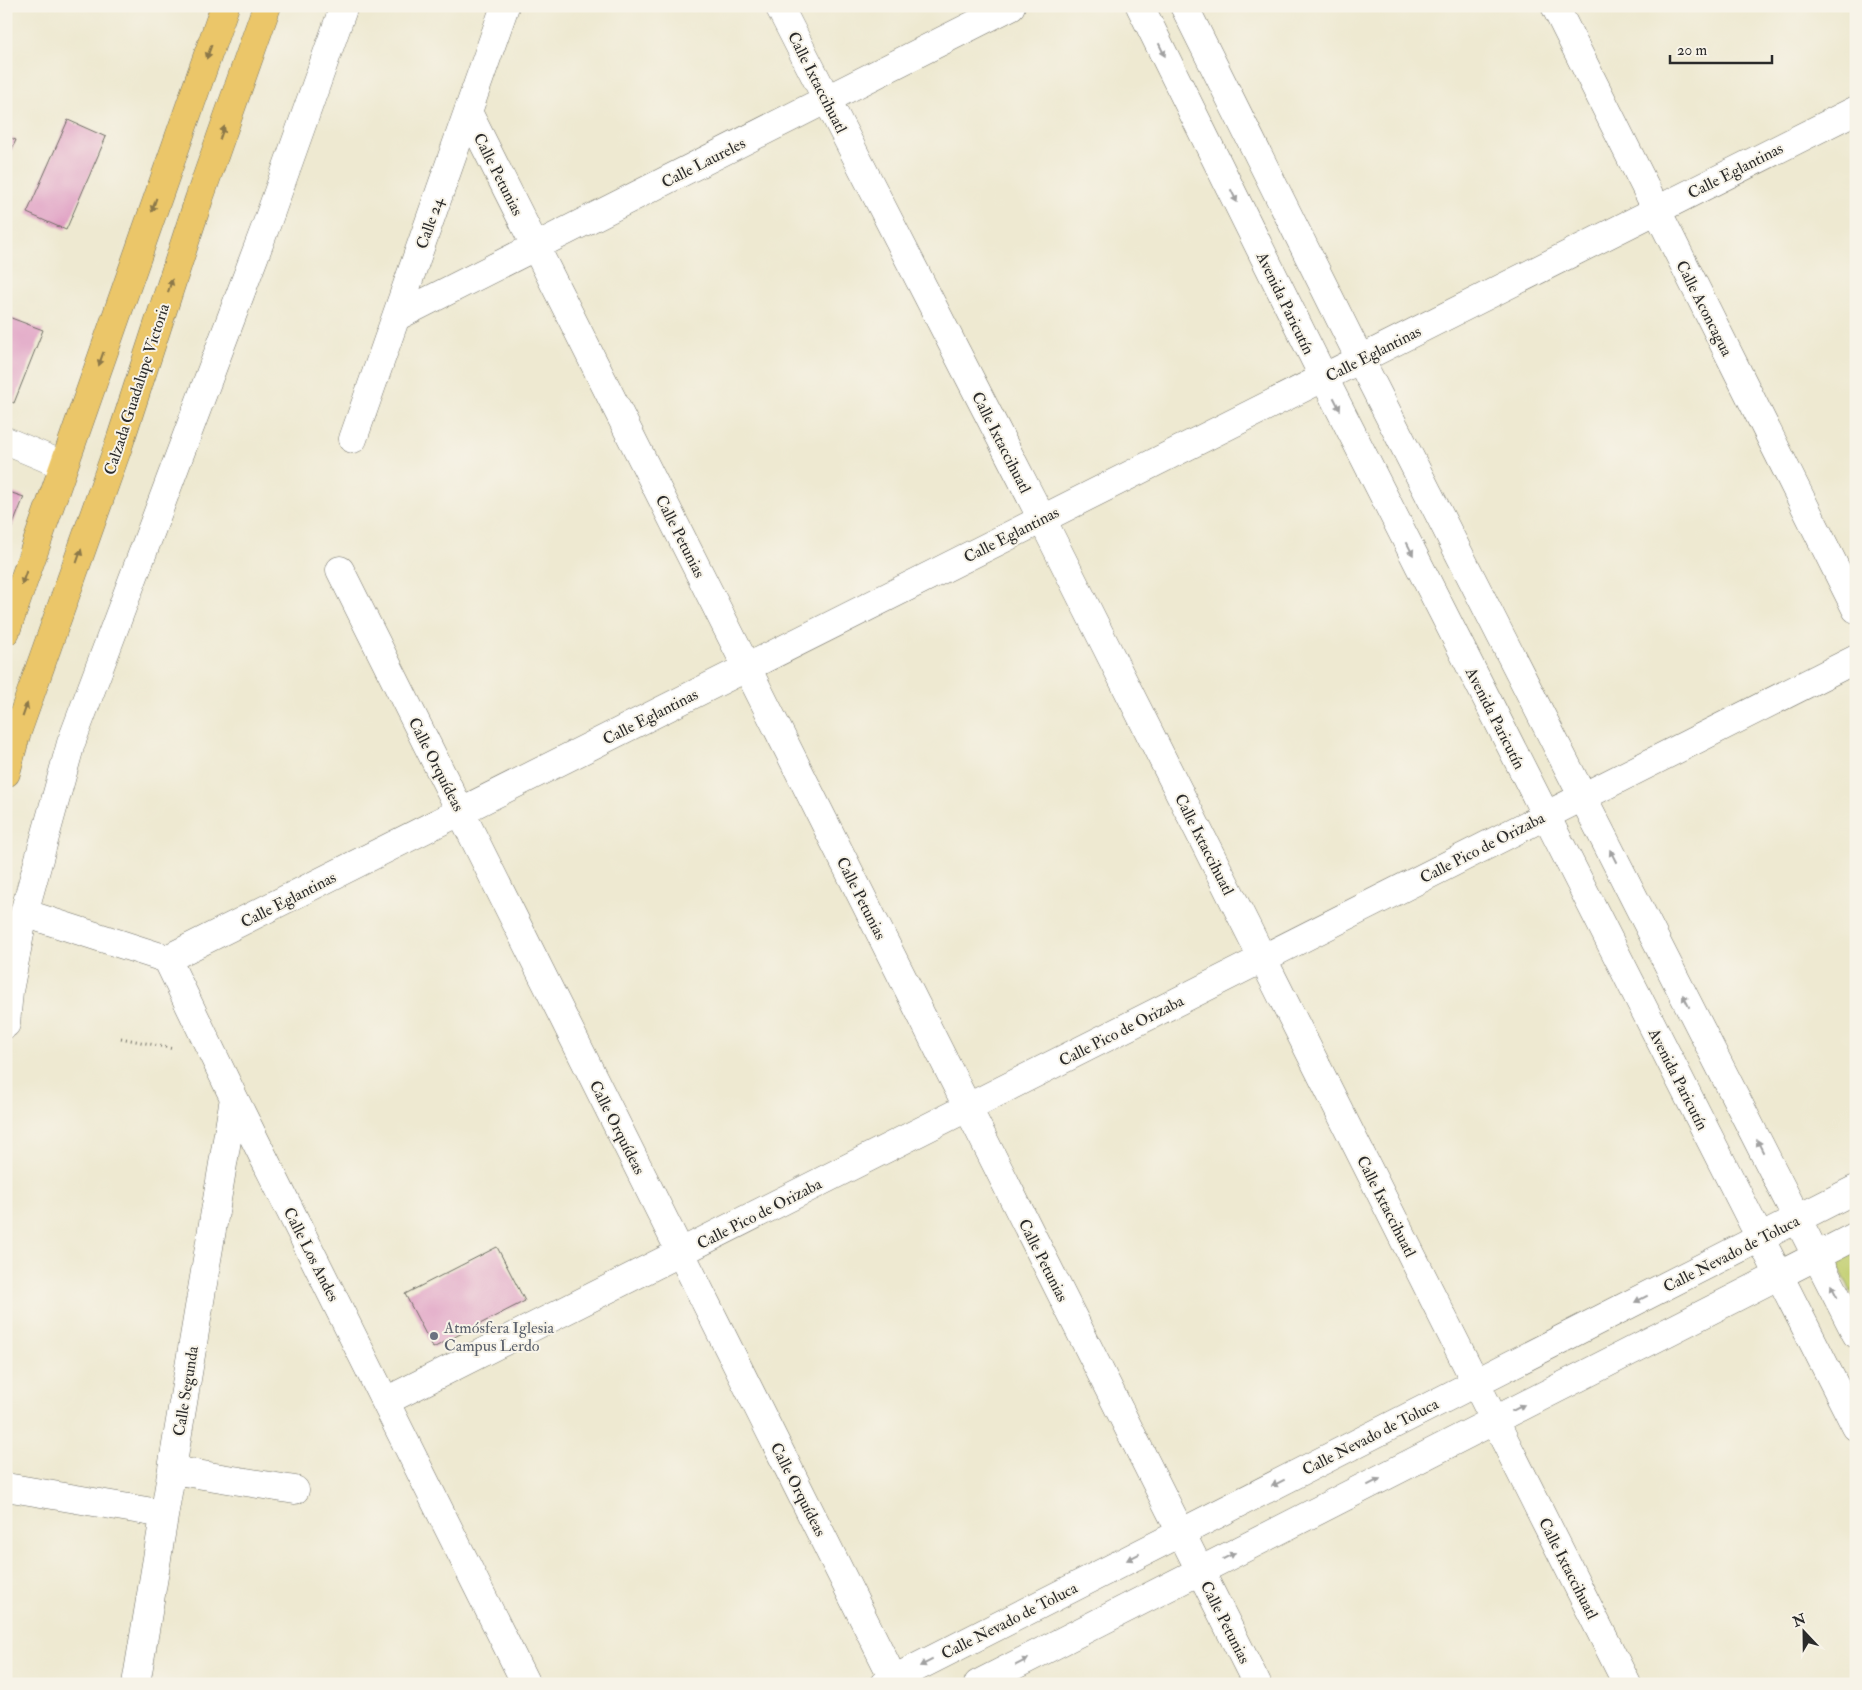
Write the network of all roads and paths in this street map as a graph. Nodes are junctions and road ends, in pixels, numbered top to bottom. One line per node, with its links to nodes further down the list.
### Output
1 (225, 6): 20 (main road, one-way to 20)
2 (268, 6): 27 (main road, Calzada Guadalupe Victoria, one-way to 2)
3 (344, 6): 31 (street)
4 (505, 6): 12 (street, Calle 24)
5 (780, 6): 10 (street, Calle Ixtaccihuatl)
6 (1011, 6): 10 (street, Calle Laureles)
7 (1140, 6): 17 (street, Avenida Paricutín, one-way to 17)
8 (1184, 6): 16 (street)
9 (1554, 6): 13 (street, Calle Aconcagua)
10 (827, 100): 14 (street, Calle Laureles); 21 (street, Calle Ixtaccihuatl)
11 (1856, 110): 13 (street, Calle Eglantinas)
12 (468, 112): 14 (street, Calle Petunias); 15 (street, Calle 24)
13 (1656, 210): 16 (street, Calle Eglantinas); 23 (street, Calle Aconcagua)
14 (535, 246): 15 (street, Calle Laureles); 26 (street, Calle Petunias)
15 (396, 317): 18 (street, Calle 24)
16 (1360, 359): 17 (street, Calle Eglantinas); 28 (street)
17 (1324, 378): 21 (street, Calle Eglantinas); 30 (street, Avenida Paricutín, one-way to 30)
18 (353, 439)
19 (6, 442): 20 (street)
20 (63, 465): 24 (main road, one-way to 24)
21 (1042, 519): 26 (street, Calle Eglantinas); 32 (street, Calle Ixtaccihuatl)
22 (340, 570): 29 (street, Calle Orquídeas)
23 (1856, 609)
24 (6, 632)
25 (1856, 659): 28 (street, Calle Pico de Orizaba)
26 (747, 668): 29 (street, Calle Eglantinas); 38 (street, Calle Petunias)
27 (6, 773)
28 (1582, 797): 30 (street, Calle Pico de Orizaba); 40 (street, one-way to 28)
29 (461, 811): 33 (street, Calle Eglantinas); 43 (street, Calle Orquídeas)
30 (1546, 815): 32 (street, Calle Pico de Orizaba); 42 (street, Avenida Paricutín)
31 (24, 913): 33 (street); 34 (street)
32 (1262, 958): 38 (street, Calle Pico de Orizaba); 47 (street, Calle Ixtaccihuatl)
33 (168, 959): 36 (street, Calle Los Andes)
34 (6, 1024)
35 (121, 1038): 36 (path)
36 (216, 1059): 37 (street, Calle Los Andes)
37 (234, 1098): 48 (street, Calle Los Andes); 51 (street, Calle Segunda)
38 (967, 1108): 43 (street, Calle Pico de Orizaba); 55 (street, Calle Petunias)
39 (1856, 1189): 40 (street, Calle Nevado de Toluca)
40 (1797, 1219): 42 (street, Calle Nevado de Toluca); 44 (street)
41 (1856, 1236): 44 (street)
42 (1760, 1238): 45 (street, Avenida Paricutín); 47 (street, Calle Nevado de Toluca, one-way to 47)
43 (681, 1252): 48 (street, Calle Pico de Orizaba); 57 (street, Calle Orquídeas)
44 (1816, 1256): 45 (street); 46 (street, one-way to 44)
45 (1779, 1275): 49 (street, one-way to 45); 50 (street, Avenida Paricutín)
46 (1856, 1334)
47 (1476, 1382): 49 (street, Calle Ixtaccihuatl); 55 (street, Calle Nevado de Toluca, one-way to 55)
48 (386, 1402): 59 (street, Calle Los Andes)
49 (1494, 1420): 56 (street, one-way to 49); 62 (street, Calle Ixtaccihuatl)
50 (1856, 1427)
51 (172, 1470): 53 (street); 54 (street, Calle Segunda)
52 (6, 1487): 54 (street)
53 (295, 1490)
54 (164, 1514): 58 (street, Calle Segunda)
55 (1181, 1533): 56 (street, Calle Petunias); 57 (street, Calle Nevado de Toluca, one-way to 57)
56 (1200, 1571): 60 (street, one-way to 56); 61 (street, Calle Petunias)
57 (891, 1682)
58 (136, 1684)
59 (526, 1684)
60 (978, 1684)
61 (1257, 1684)
62 (1627, 1684)

